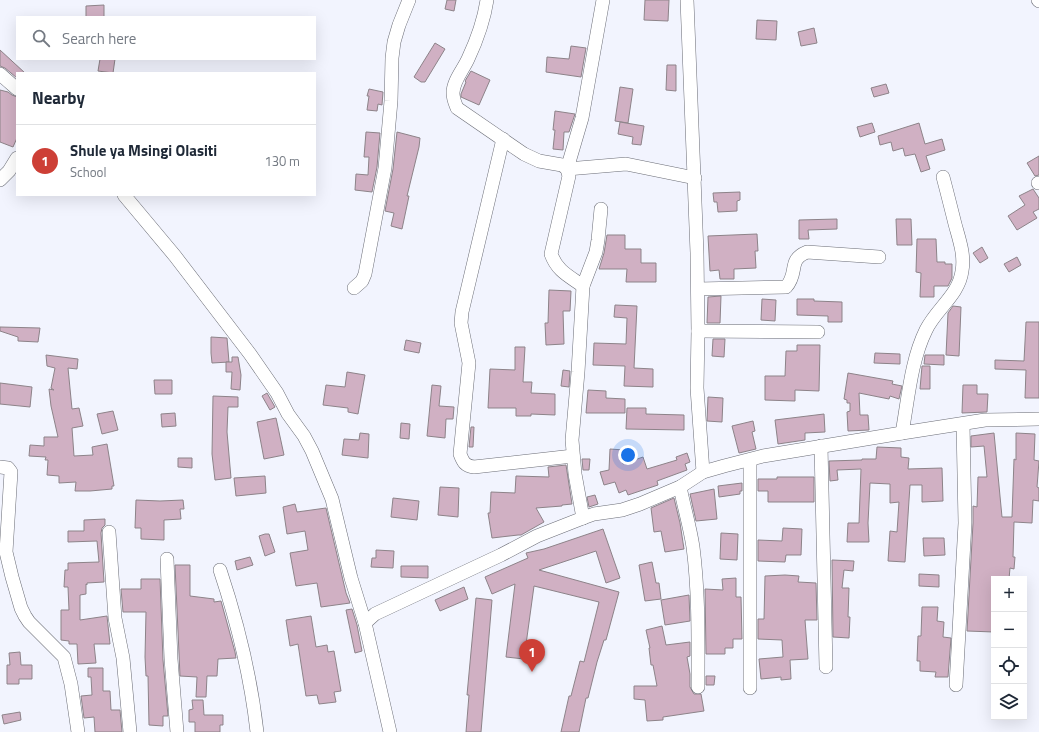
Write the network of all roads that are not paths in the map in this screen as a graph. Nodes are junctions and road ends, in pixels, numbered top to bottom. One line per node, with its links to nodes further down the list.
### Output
1 (409, 0): 17 (street)
2 (486, 0): 7 (street)
3 (602, 0): 9 (street)
4 (687, 0): 11 (street)
5 (0, 74): 6 (street)
6 (16, 88)
7 (503, 139): 9 (street); 25 (street)
8 (16, 160): 12 (street)
9 (567, 169): 11 (street); 16 (street)
10 (943, 177): 23 (street)
11 (695, 178): 18 (street)
12 (0, 180)
13 (125, 196): 34 (street)
14 (601, 209): 16 (street)
15 (879, 257): 18 (street)
16 (583, 286): 25 (street)
17 (354, 288)
18 (698, 289): 19 (street)
19 (698, 331): 20 (street); 28 (street)
20 (818, 332)
21 (1039, 419): 22 (street)
22 (963, 424): 23 (street); 36 (street)
23 (902, 433): 24 (street)
24 (821, 446): 26 (street); 35 (street)
25 (573, 456): 30 (street)
26 (750, 460): 28 (street); 38 (street)
27 (0, 467): 39 (street)
28 (703, 472): 29 (street)
29 (680, 487): 30 (street); 37 (street)
30 (583, 518): 34 (street)
31 (109, 532): 40 (street)
32 (167, 559): 41 (street)
33 (220, 570): 42 (street)
34 (365, 623): 43 (street)
35 (826, 668)
36 (956, 685)
37 (698, 688)
38 (750, 688)
39 (78, 732)
40 (130, 732)
41 (177, 732)
42 (257, 732)
43 (390, 732)

